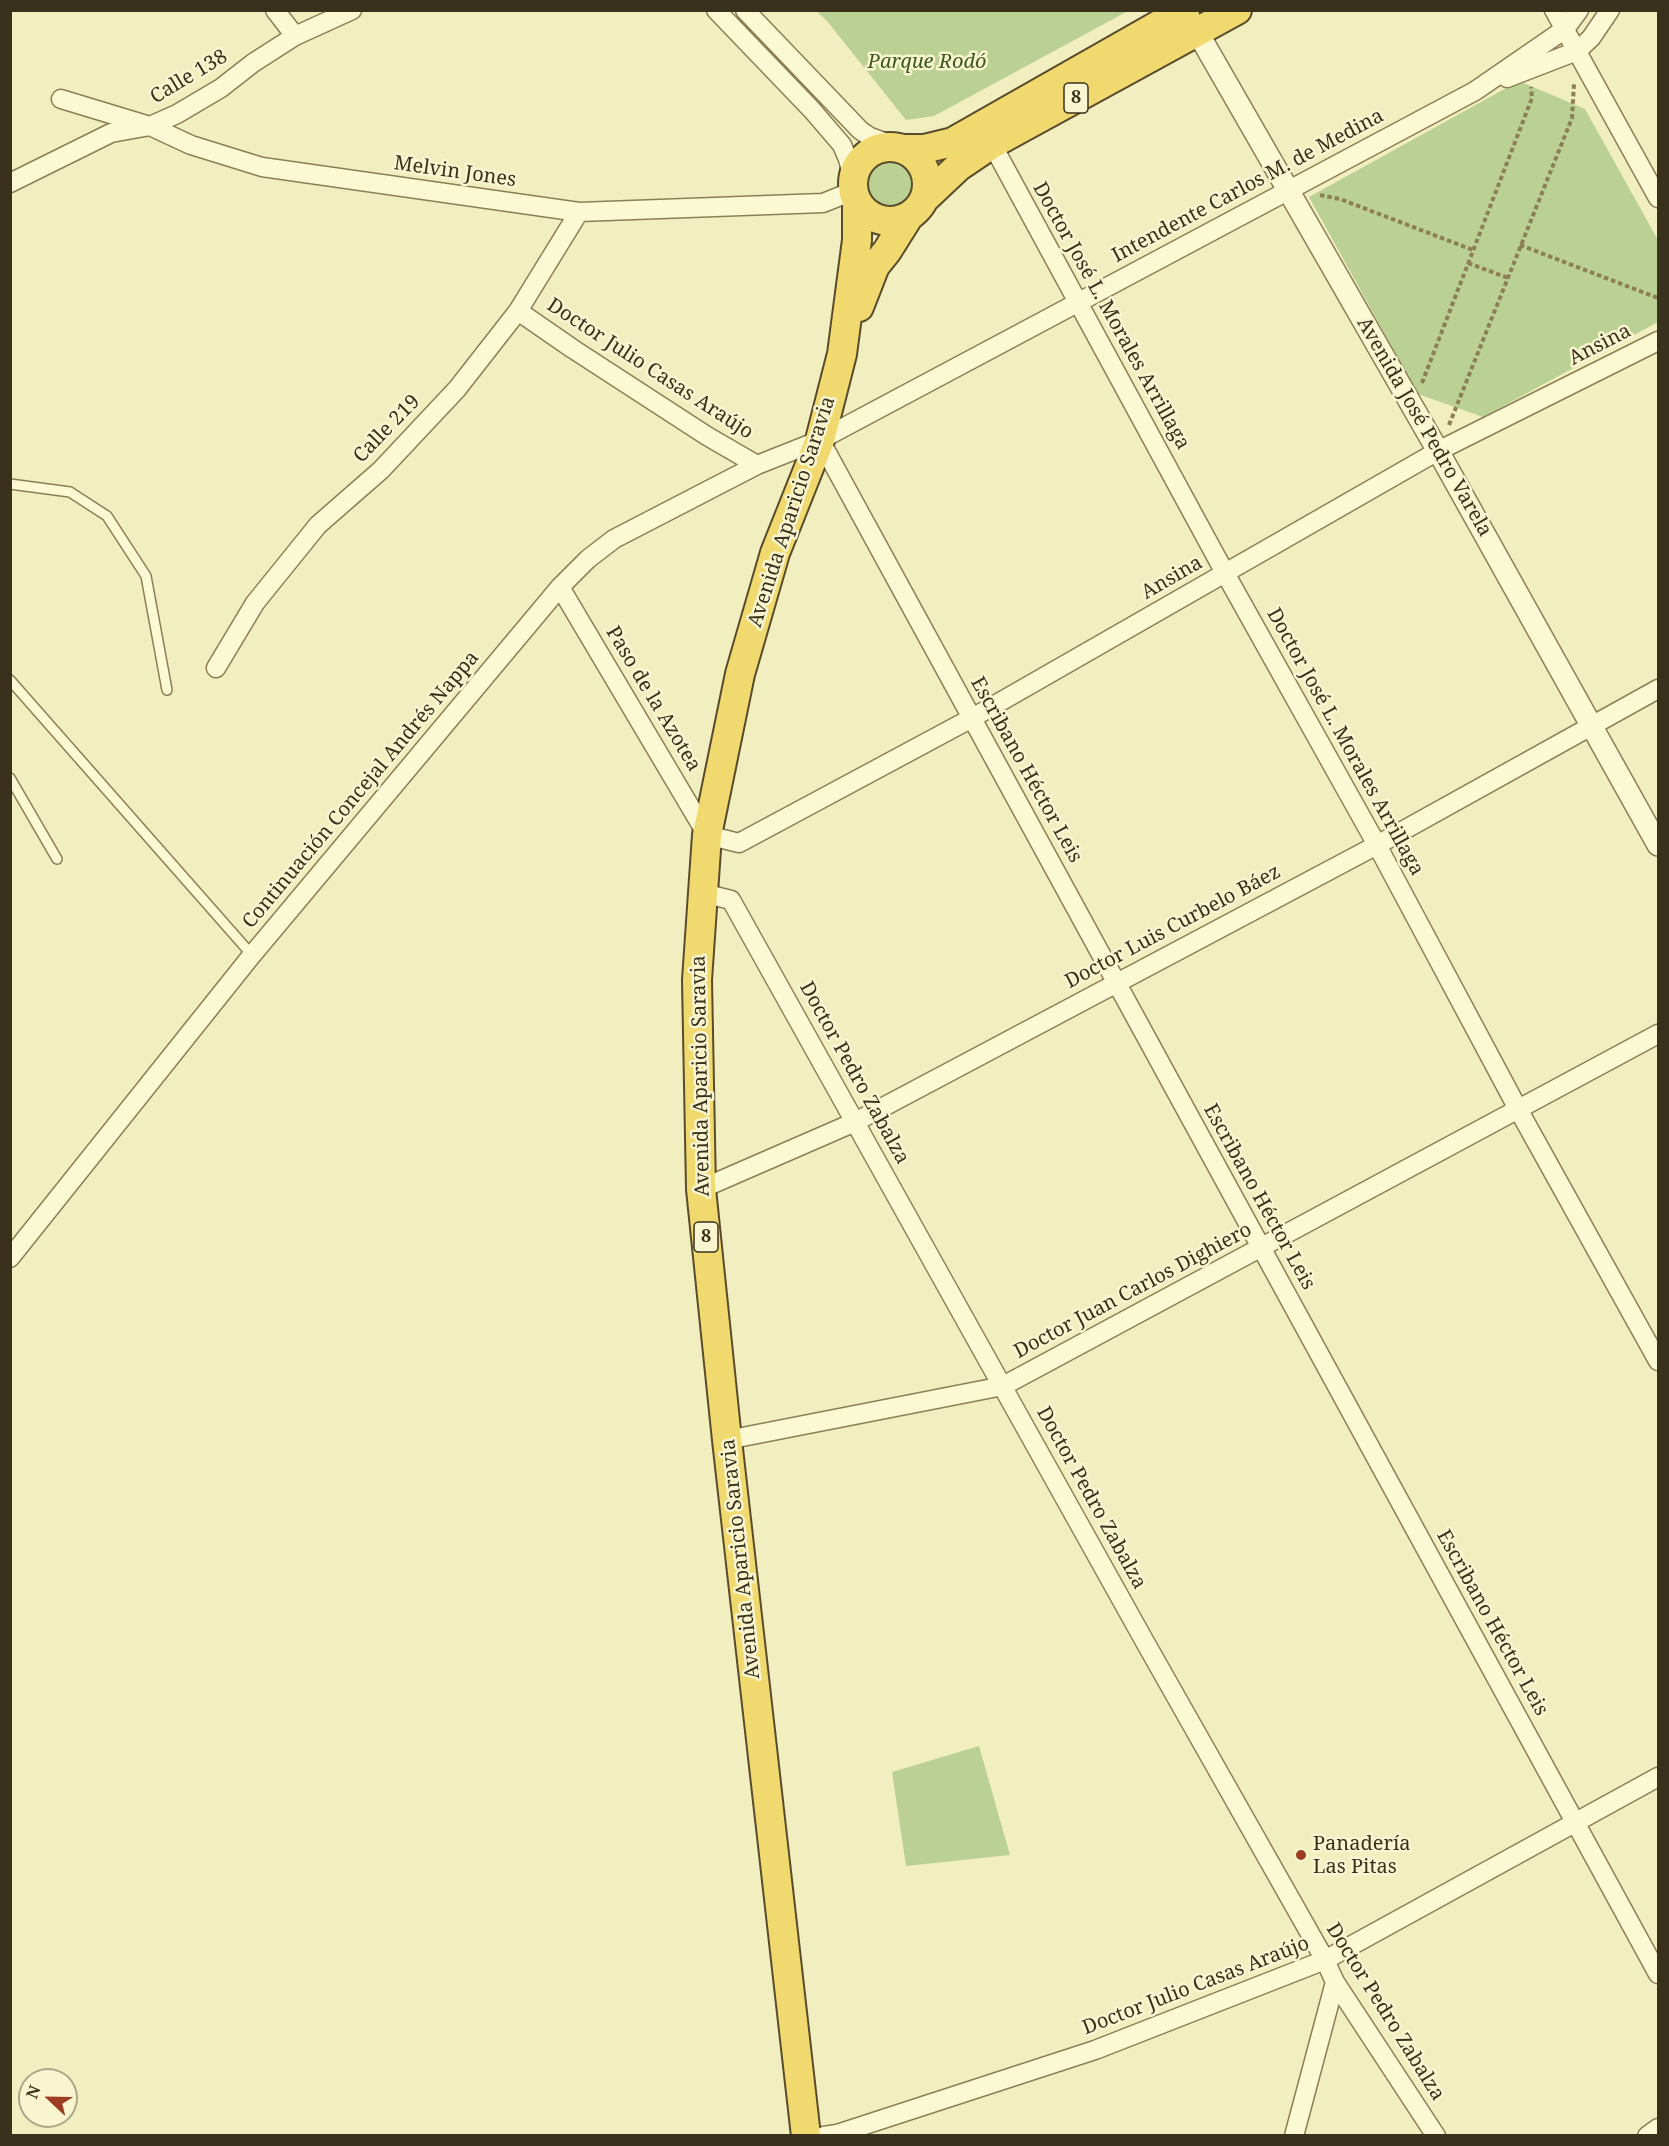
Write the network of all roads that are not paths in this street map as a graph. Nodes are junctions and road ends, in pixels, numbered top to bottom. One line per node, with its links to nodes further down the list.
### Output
1 (275, 10): 11 (street)
2 (352, 10): 11 (street, Calle 138)
3 (716, 10): 20 (street)
4 (745, 10): 17 (street)
5 (1237, 10): 9 (highway, 8)
6 (1554, 10): 10 (street)
7 (1580, 10): 10 (street, Intendente Carlos M. de Medina)
8 (1610, 10): 12 (street)
9 (1188, 16): 16 (highway, 8); 17 (highway, 8); 19 (street, Avenida José Pedro Varela)
10 (1565, 29): 12 (street); 13 (street, Intendente Carlos M. de Medina)
11 (295, 36): 15 (street, Calle 138)
12 (1576, 51): 13 (street, Intendente Carlos M. de Medina); 21 (street)
13 (1475, 91): 19 (street, Intendente Carlos M. de Medina)
14 (61, 99): 15 (street, Melvin Jones)
15 (150, 126): 18 (street, Calle 138); 23 (street, Melvin Jones)
16 (992, 144): 22 (highway, 8); 24 (street, Doctor José L. Morales Arrillaga)
17 (900, 148): 20 (highway, 8); 22 (highway)
18 (10, 183)
19 (1290, 190): 24 (street, Intendente Carlos M. de Medina); 29 (street, Avenida José Pedro Varela)
20 (854, 191): 22 (highway); 23 (street, Melvin Jones); 27 (highway, Avenida Aparicio Saravia / 8)
21 (1659, 198)
22 (917, 208): 27 (highway, Avenida Aparicio Saravia / 8)
23 (579, 212): 25 (street, Calle 219)
24 (1078, 302): 28 (street, Intendente Carlos M. de Medina); 32 (street, Doctor José L. Morales Arrillaga)
25 (518, 311): 30 (street, Doctor Julio Casas Araújo); 34 (street, Calle 219)
26 (1659, 341): 29 (street, Ansina)
27 (842, 354): 28 (highway, Avenida Aparicio Saravia / 8)
28 (820, 440): 30 (street, Continuación Concejal Andrés Nappa); 38 (street, Escribano Héctor Leis); 41 (highway, Avenida Aparicio Saravia / 8)
29 (1438, 451): 32 (street, Ansina); 39 (street, Avenida José Pedro Varela)
30 (757, 465): 33 (street, Continuación Concejal Andrés Nappa)
31 (10, 484): 37 (lane)
32 (1225, 573): 38 (street, Ansina); 42 (street, Doctor José L. Morales Arrillaga)
33 (560, 587): 41 (street, Paso de la Azotea); 46 (street, Continuación Concejal Andrés Nappa)
34 (216, 668)
35 (10, 680): 46 (lane)
36 (1659, 689): 39 (street, Doctor Luis Curbelo Báez)
37 (167, 690)
38 (972, 718): 41 (street, Ansina); 47 (street, Escribano Héctor Leis)
39 (1592, 725): 42 (street, Doctor Luis Curbelo Báez); 43 (street, Avenida José Pedro Varela)
40 (10, 778): 44 (lane)
41 (707, 835): 45 (highway, Avenida Aparicio Saravia / 8)
42 (1377, 844): 47 (street, Doctor Luis Curbelo Báez); 49 (street, Doctor José L. Morales Arrillaga)
43 (1659, 845)
44 (57, 859)
45 (703, 893): 50 (street, Doctor Pedro Zabalza); 51 (highway, Avenida Aparicio Saravia / 8)
46 (252, 955): 53 (street, Continuación Concejal Andrés Nappa)
47 (1117, 983): 50 (street, Doctor Luis Curbelo Báez); 52 (street, Escribano Héctor Leis)
48 (1659, 1034): 49 (street, Doctor Juan Carlos Dighiero)
49 (1518, 1109): 52 (street, Doctor Juan Carlos Dighiero); 54 (street, Doctor José L. Morales Arrillaga)
50 (855, 1122): 51 (street, Doctor Luis Curbelo Báez); 55 (street, Doctor Pedro Zabalza)
51 (701, 1189): 56 (highway, Avenida Aparicio Saravia / 8)
52 (1261, 1248): 55 (street, Doctor Juan Carlos Dighiero); 58 (street, Escribano Héctor Leis)
53 (10, 1258)
54 (1659, 1361)
55 (1003, 1386): 56 (street, Doctor Juan Carlos Dighiero); 59 (street, Doctor Pedro Zabalza)
56 (727, 1440): 63 (highway, Avenida Aparicio Saravia / 8)
57 (1659, 1777): 58 (street, Doctor Julio Casas Araújo)
58 (1575, 1822): 59 (street, Doctor Julio Casas Araújo); 60 (street, Escribano Héctor Leis)
59 (1325, 1960): 61 (street, Doctor Pedro Zabalza); 64 (street, Doctor Julio Casas Araújo)
60 (1659, 1974)
61 (1335, 1982): 65 (street); 66 (street, Doctor Pedro Zabalza)
62 (1659, 2128): 67 (street)
63 (806, 2136)
64 (824, 2136)
65 (1294, 2136)
66 (1436, 2136)
67 (1647, 2136)

